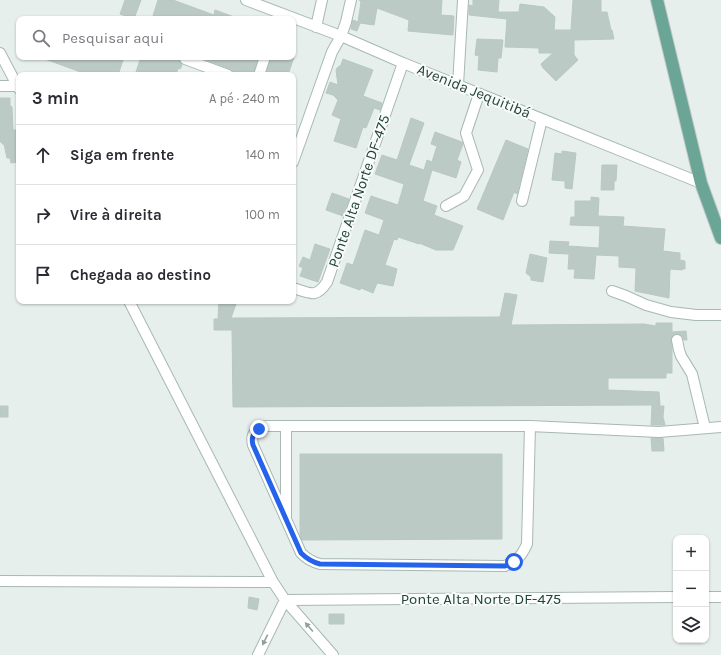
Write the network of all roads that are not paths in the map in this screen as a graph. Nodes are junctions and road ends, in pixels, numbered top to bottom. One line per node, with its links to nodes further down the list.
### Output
1 (246, 0): 6 (street, Avenida Jequitibá)
2 (322, 0): 8 (street)
3 (351, 0): 9 (street)
4 (463, 0): 17 (street)
5 (657, 0): 23 (main road)
6 (279, 16)
7 (296, 21): 8 (street, Avenida Jequitibá)
8 (316, 27): 9 (street, Avenida Jequitibá)
9 (341, 36): 13 (street, Avenida Jequitibá); 22 (street)
10 (0, 53): 16 (street)
11 (190, 60): 14 (street)
12 (264, 60): 15 (street)
13 (403, 63): 17 (street, Avenida Jequitibá); 27 (street, Ponte Alta Norte DF-475)
14 (220, 72)
15 (260, 72)
16 (16, 84)
17 (458, 85): 20 (street, Avenida Jequitibá)
18 (0, 86): 19 (street)
19 (16, 88)
20 (479, 94): 21 (street, Avenida Jequitibá); 25 (street)
21 (542, 119): 23 (street, Avenida Jequitibá); 24 (street)
22 (296, 154)
23 (701, 183): 26 (main road)
24 (522, 201)
25 (446, 206)
26 (721, 238)
27 (296, 289)
28 (612, 291): 30 (street)
29 (131, 304): 38 (street)
30 (721, 314)
31 (677, 340): 35 (street)
32 (286, 426): 33 (street); 36 (street); 36 (street)
33 (530, 426): 35 (street); 36 (street)
34 (721, 427): 35 (street)
35 (705, 428)
36 (286, 521)
37 (0, 581): 38 (street)
38 (273, 582): 42 (street)
39 (673, 597): 42 (street, Ponte Alta Norte DF-475)
40 (709, 597): 41 (street)
41 (721, 597)
42 (285, 600): 43 (street, one-way to 43); 44 (street, one-way to 42)
43 (258, 655)
44 (333, 655)

